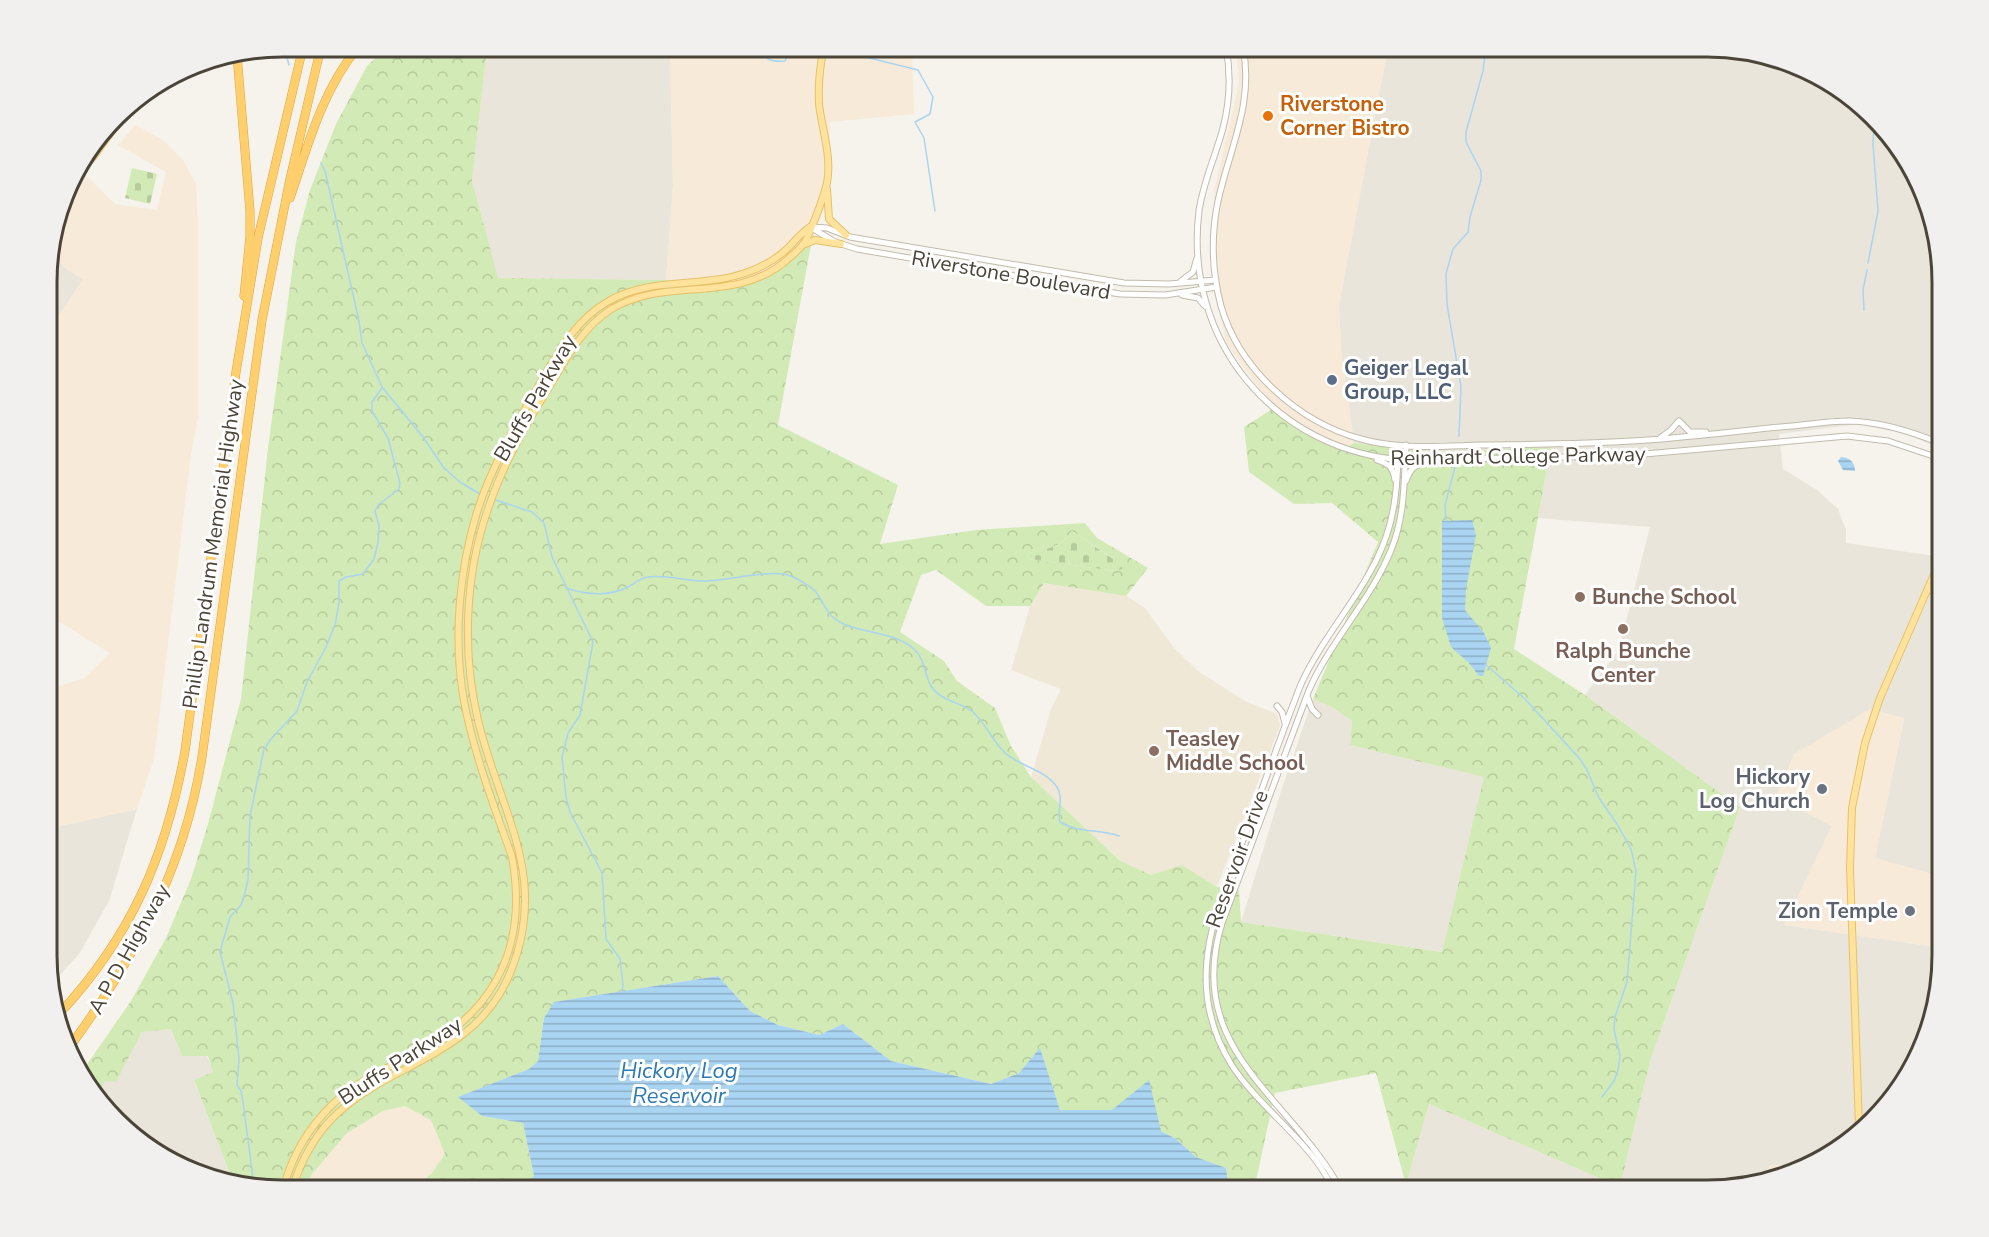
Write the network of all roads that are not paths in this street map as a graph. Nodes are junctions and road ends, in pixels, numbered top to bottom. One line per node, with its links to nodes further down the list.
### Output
1 (300, 57): 24 (highway, Phillip Landrum Memorial Highway)
2 (318, 57): 10 (highway, Phillip Landrum Memorial Highway)
3 (350, 57): 10 (highway)
4 (823, 57): 8 (main road)
5 (1227, 57): 14 (street, Reinhardt College Parkway)
6 (1244, 57): 16 (street, Reinhardt College Parkway)
7 (237, 61): 24 (highway)
8 (827, 183): 9 (main road); 11 (main road)
9 (810, 227): 11 (street, Riverstone Boulevard); 12 (street, Riverstone Boulevard); 13 (main road, Bluffs Parkway); 17 (main road, Bluffs Parkway)
10 (279, 230): 34 (highway, Phillip Landrum Memorial Highway)
11 (846, 235): 18 (street, Riverstone Boulevard)
12 (841, 244): 13 (main road); 22 (street, Riverstone Boulevard)
13 (800, 248): 21 (main road, Bluffs Parkway)
14 (1198, 254): 15 (street, Reinhardt College Parkway); 18 (street)
15 (1201, 280): 16 (street, Riverstone Boulevard); 18 (street, Riverstone Boulevard); 20 (street, Reinhardt College Parkway)
16 (1216, 280): 19 (street, Reinhardt College Parkway)
17 (696, 281): 21 (main road); 25 (main road, Bluffs Parkway)
18 (1178, 283)
19 (1217, 287): 20 (street, Riverstone Boulevard); 30 (street, Reinhardt College Parkway)
20 (1203, 289): 22 (street, Riverstone Boulevard); 23 (street, Reinhardt College Parkway)
21 (697, 290): 26 (main road, Bluffs Parkway)
22 (1172, 294): 23 (street)
23 (1209, 313): 32 (street, Reinhardt College Parkway)
24 (236, 372): 48 (highway, Phillip Landrum Memorial Highway)
25 (537, 390): 26 (main road); 47 (main road, Bluffs Parkway)
26 (544, 394): 46 (main road, Bluffs Parkway)
27 (1731, 433): 28 (street, Reinhardt College Parkway); 28 (street); 29 (street, Reinhardt College Parkway)
28 (1658, 439): 31 (street, Reinhardt College Parkway)
29 (1932, 441)
30 (1398, 445): 31 (street, Reinhardt College Parkway); 35 (street, Reservoir Drive)
31 (1406, 445): 35 (street, Reservoir Drive)
32 (1356, 452): 35 (street, Reinhardt College Parkway); 38 (street)
33 (1932, 456): 36 (street, Reinhardt College Parkway)
34 (243, 459): 49 (highway, A P D Highway)
35 (1402, 460): 36 (street, Reinhardt College Parkway); 37 (street, Reservoir Drive); 38 (street, Reservoir Drive)
36 (1439, 460): 37 (street)
37 (1404, 488): 42 (street, Reservoir Drive)
38 (1396, 489): 45 (street, Reservoir Drive)
39 (1932, 579): 41 (main road)
40 (1932, 588): 41 (main road)
41 (1909, 633): 50 (main road)
42 (1306, 696): 44 (street); 54 (street, Reservoir Drive)
43 (1277, 706): 45 (street)
44 (1317, 715)
45 (1286, 725): 53 (street, Reservoir Drive)
46 (504, 804): 47 (main road); 52 (main road, Bluffs Parkway)
47 (495, 806): 51 (main road, Bluffs Parkway)
48 (64, 1009)
49 (74, 1040)
50 (1859, 1121)
51 (285, 1180)
52 (297, 1180)
53 (1328, 1180)
54 (1335, 1180)

